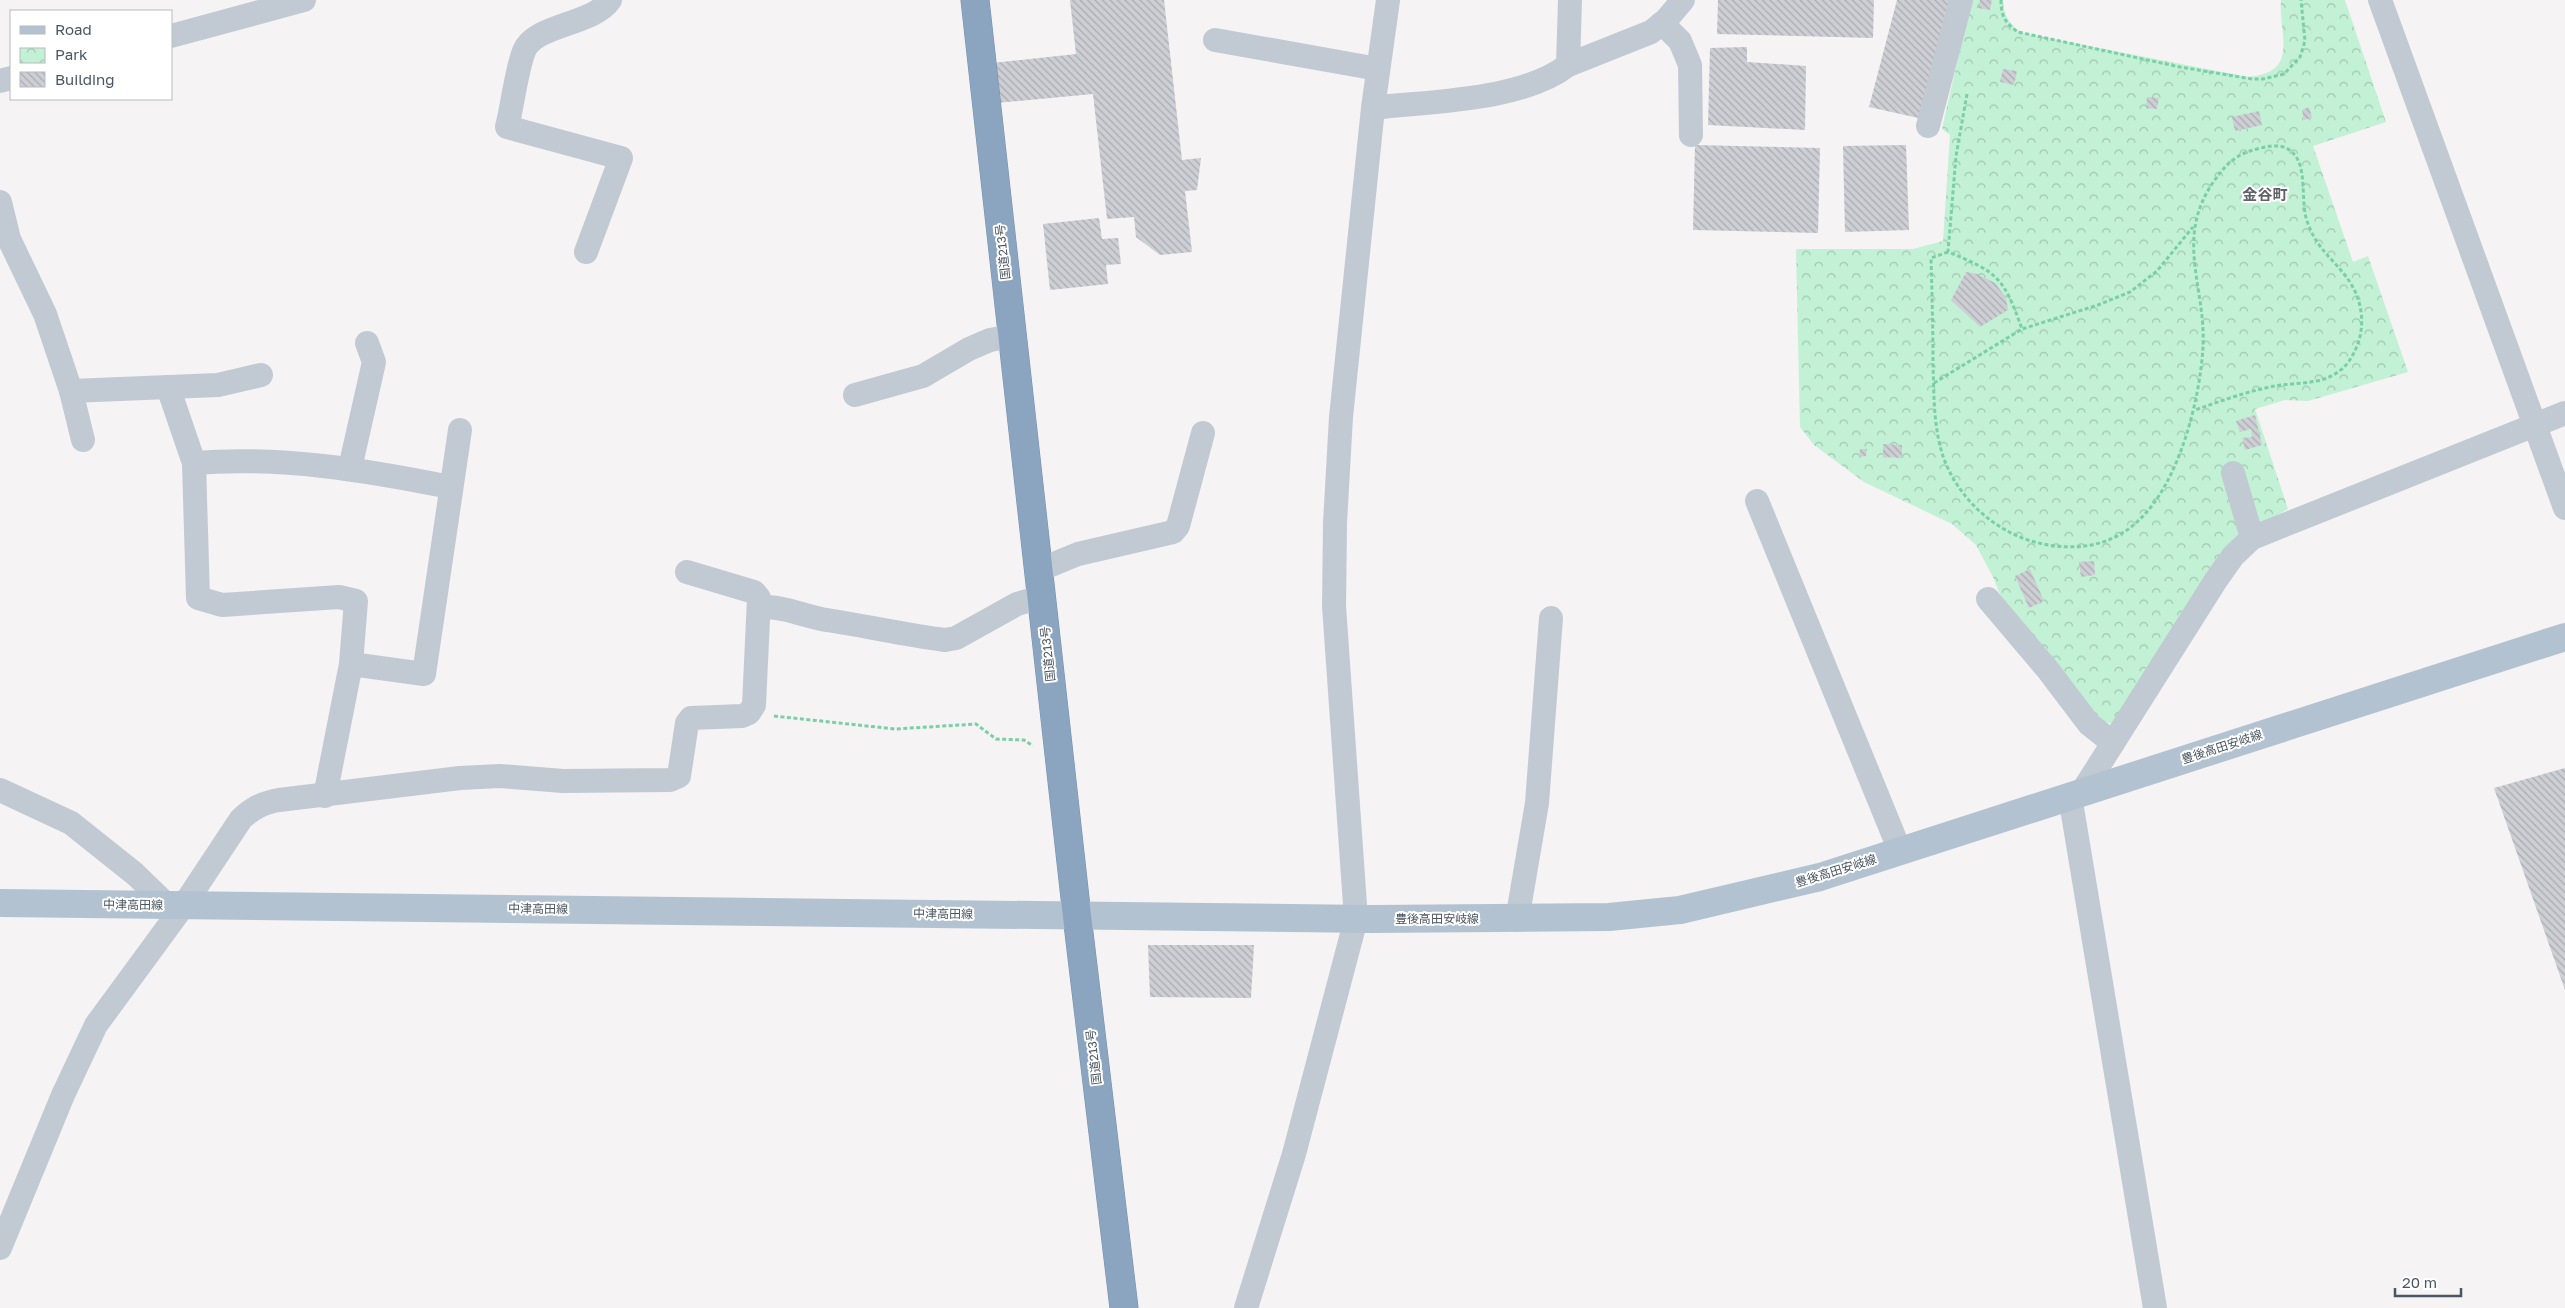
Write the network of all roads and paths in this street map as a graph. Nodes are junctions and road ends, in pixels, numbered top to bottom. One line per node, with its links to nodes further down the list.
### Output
1 (304, 0): 12 (street)
2 (610, 0): 22 (street)
3 (975, 0): 25 (highway, 国道213号)
4 (1388, 0): 15 (street)
5 (1570, 0): 14 (street)
6 (1683, 0): 11 (street)
7 (1961, 0): 18 (street)
8 (2001, 0): 9 (path)
9 (2301, 0)
10 (2380, 0): 34 (street)
11 (1662, 23): 14 (street); 19 (street)
12 (172, 36)
13 (1215, 40): 15 (street)
14 (1568, 66): 17 (street)
15 (1378, 69): 17 (street)
16 (1967, 94): 23 (path)
17 (1373, 108): 63 (street)
18 (1928, 126)
19 (1691, 135)
20 (0, 202): 30 (street)
21 (2194, 226): 24 (path); 32 (path); 32 (path)
22 (586, 252)
23 (1948, 252): 24 (path); 28 (path)
24 (2022, 329): 28 (path)
25 (1012, 336): 31 (street); 45 (highway, 国道213号)
26 (367, 343): 39 (street)
27 (260, 375): 29 (street)
28 (1934, 384): 32 (path)
29 (168, 387): 30 (street); 38 (street)
30 (71, 391): 37 (street)
31 (855, 395)
32 (2195, 410)
33 (2565, 413): 34 (street)
34 (2534, 424): 43 (street); 44 (street)
35 (460, 430): 41 (street)
36 (1203, 433): 45 (street)
37 (83, 440)
38 (194, 463): 39 (street); 52 (street)
39 (350, 468): 41 (street)
40 (2233, 473): 44 (street)
41 (450, 487): 52 (street)
42 (1756, 501): 59 (street)
43 (2565, 508)
44 (2252, 538): 54 (street)
45 (1038, 570): 47 (highway, 国道213号)
46 (688, 572): 49 (street)
47 (1041, 597): 49 (street); 62 (highway, 国道213号)
48 (1988, 599): 54 (street)
49 (759, 609): 53 (street)
50 (1551, 618): 64 (street)
51 (2565, 637): 57 (main road, 豊後高田安岐線)
52 (351, 664): 58 (street)
53 (749, 713): 55 (path); 58 (street)
54 (2113, 742): 57 (street)
55 (1037, 748)
56 (0, 790): 61 (street)
57 (2076, 794): 59 (main road, 豊後高田安岐線); 68 (street)
58 (325, 796): 61 (street)
59 (1900, 851): 64 (main road, 豊後高田安岐線)
60 (0, 903): 61 (main road, 中津高田線)
61 (175, 905): 62 (main road, 中津高田線); 65 (street)
62 (1077, 916): 63 (main road, 豊後高田安岐線); 66 (highway, 国道213号)
63 (1356, 919): 64 (main road, 豊後高田安岐線); 67 (street)
64 (1517, 920)
65 (0, 1248)
66 (1124, 1308)
67 (1246, 1308)
68 (2155, 1308)

